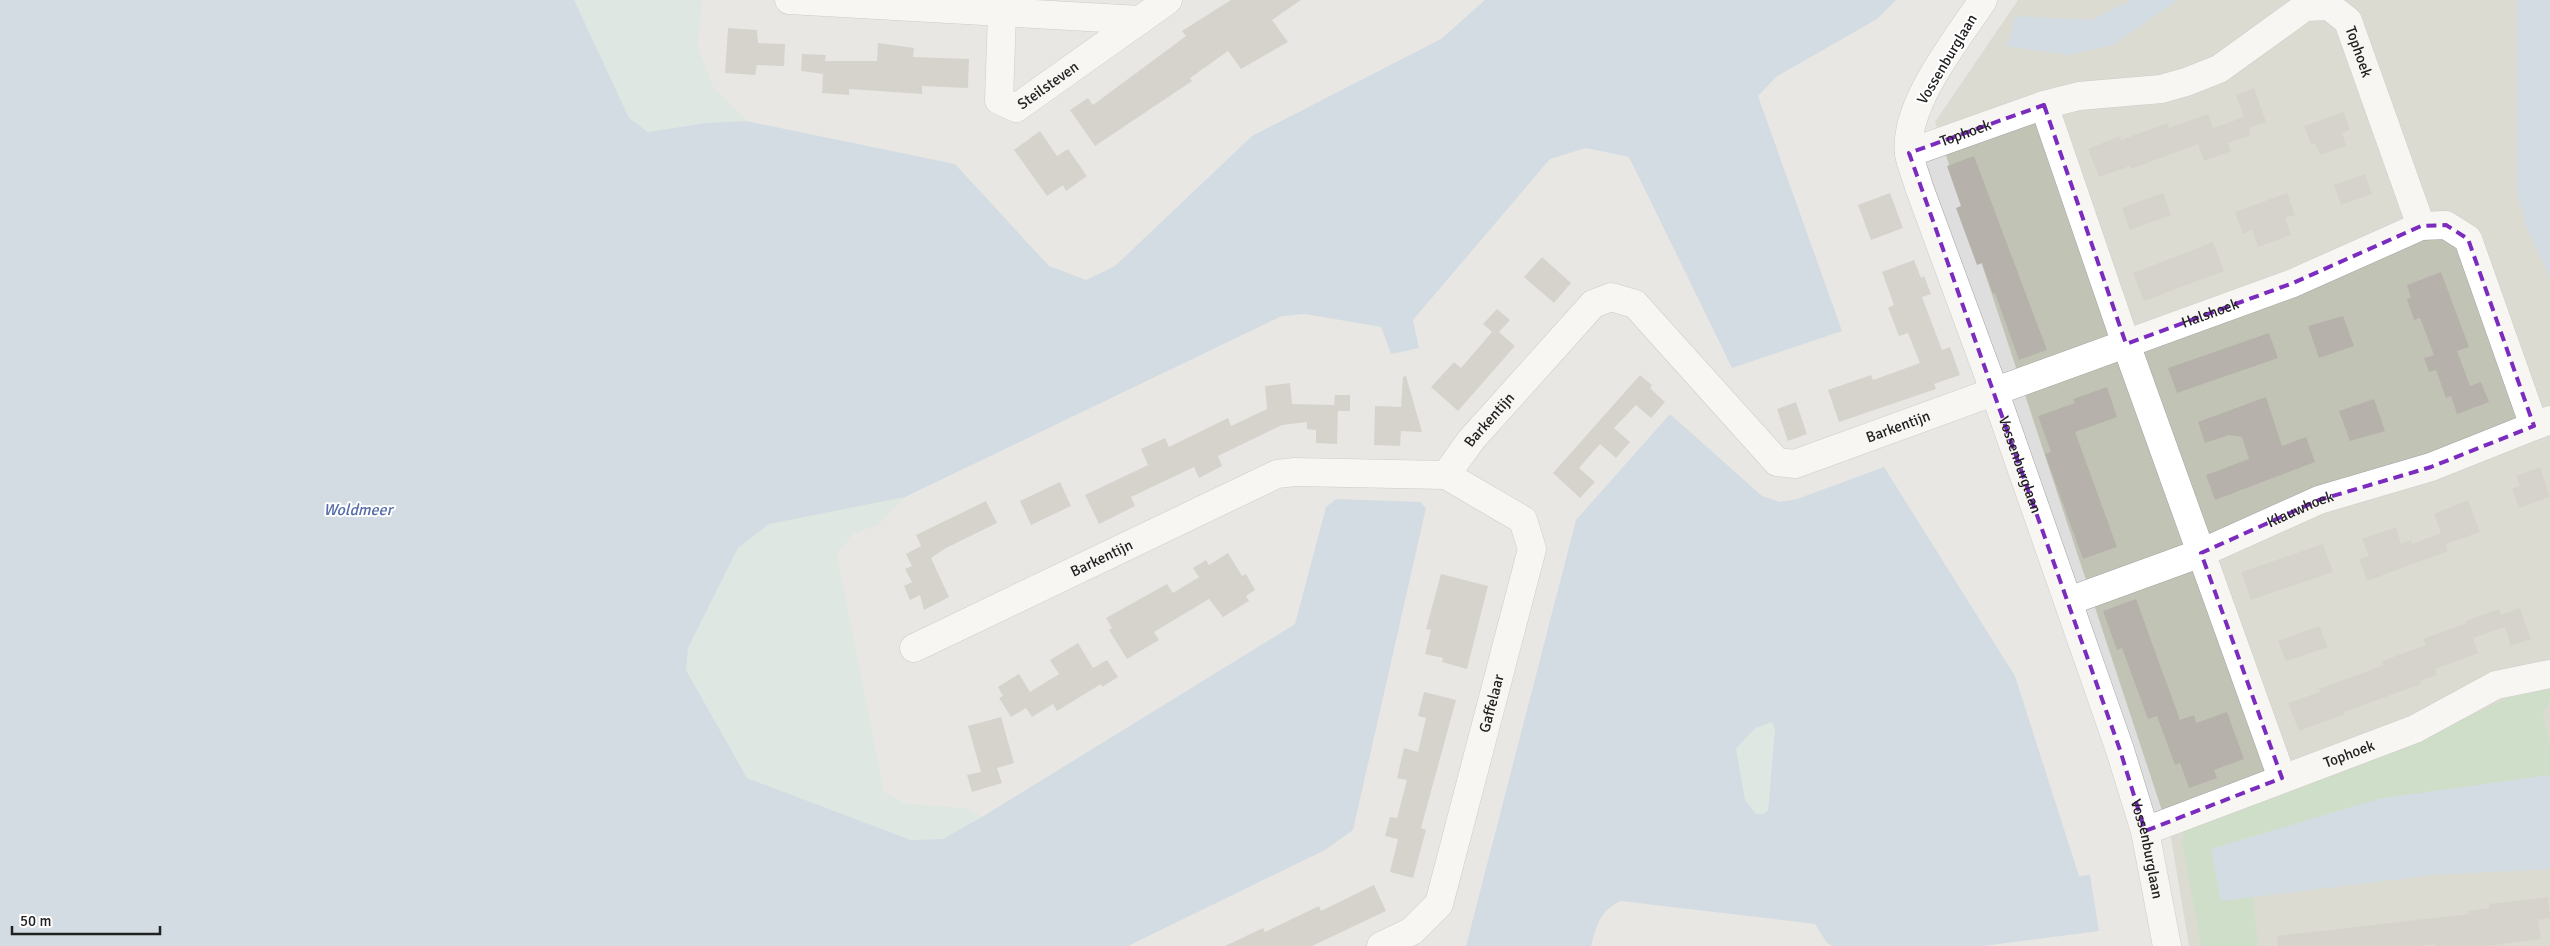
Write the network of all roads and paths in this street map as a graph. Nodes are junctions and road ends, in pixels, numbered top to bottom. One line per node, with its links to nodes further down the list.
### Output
1 (788, 0): 4 (street)
2 (1168, 0): 5 (street, Steilsteven)
3 (1983, 0): 7 (street, Vossenburglaan)
4 (1002, 14): 5 (street); 5 (street, Steilsteven)
5 (1140, 20)
6 (2044, 105): 7 (street, Tophoek); 8 (street, Tophoek); 9 (street)
7 (1909, 153): 10 (street, Vossenburglaan)
8 (2421, 226): 9 (street, Halshoek); 11 (street)
9 (2126, 344): 10 (street, Halshoek); 13 (street)
10 (1995, 393): 12 (street, Barkentijn); 14 (street, Vossenburglaan)
11 (2542, 423): 13 (street, Klauwhoek)
12 (1446, 475): 15 (street, Barkentijn); 19 (street, Gaffelaar)
13 (2201, 553): 14 (street, Klauwhoek); 17 (street)
14 (2069, 601): 18 (street, Vossenburglaan)
15 (914, 648)
16 (2550, 674): 17 (street, Tophoek)
17 (2282, 778): 18 (street, Tophoek)
18 (2145, 831): 20 (street, Vossenburglaan)
19 (1381, 946)
20 (2167, 946)

